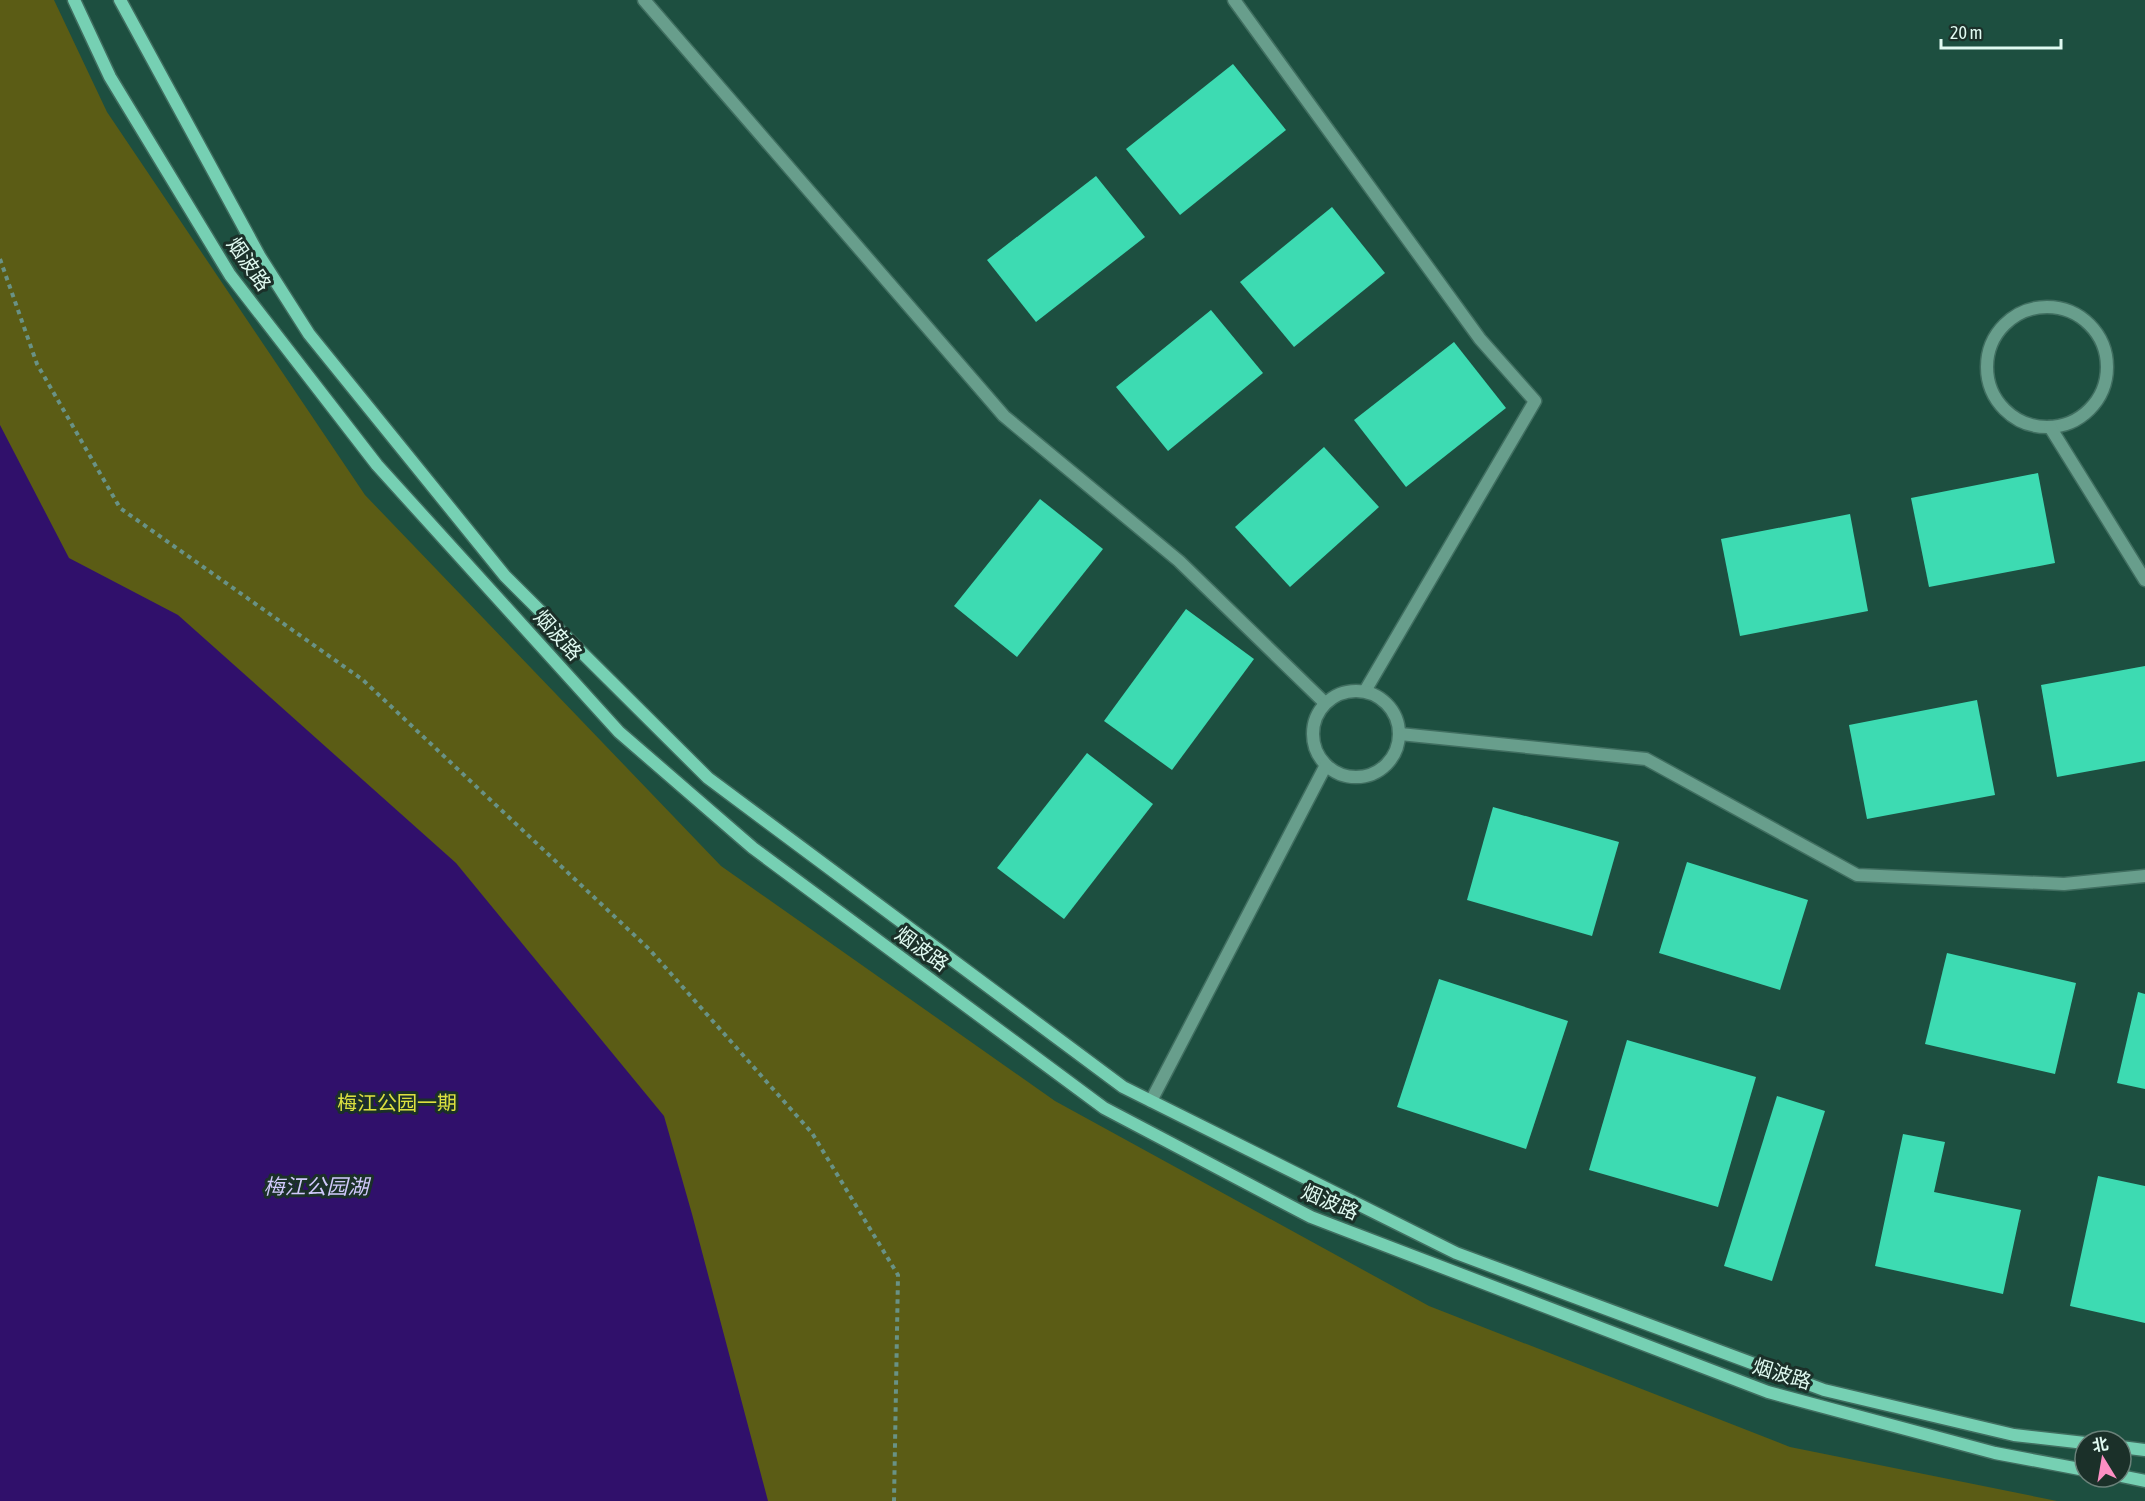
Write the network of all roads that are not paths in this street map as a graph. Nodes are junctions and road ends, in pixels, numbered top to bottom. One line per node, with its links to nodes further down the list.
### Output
1 (74, 0): 14 (main road, 烟波路)
2 (120, 0): 12 (main road, 烟波路)
3 (644, 0): 8 (street)
4 (1234, 0): 7 (street)
5 (2050, 427): 5 (street); 6 (street)
6 (2145, 580)
7 (1365, 691): 8 (street); 9 (street)
8 (1325, 703): 10 (street)
9 (1400, 734): 10 (street); 11 (street)
10 (1326, 765): 12 (street)
11 (2145, 876)
12 (1151, 1101): 13 (main road, 烟波路)
13 (2073, 1442)
14 (2073, 1468)

